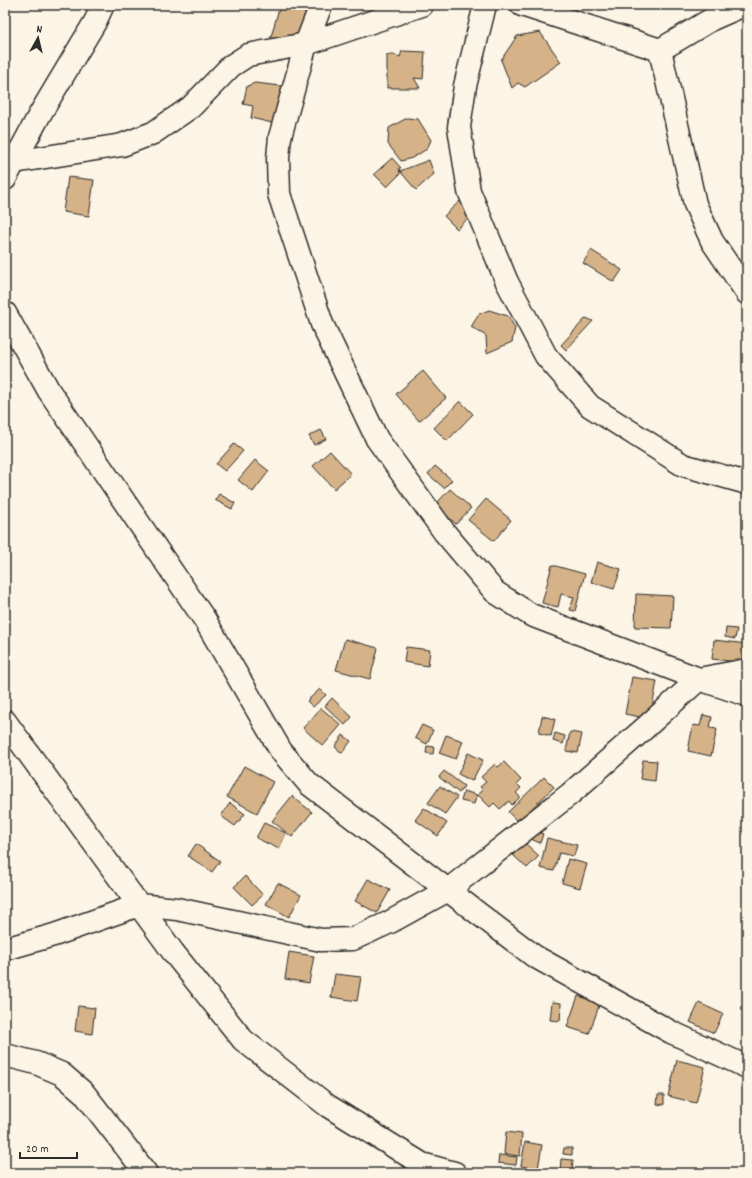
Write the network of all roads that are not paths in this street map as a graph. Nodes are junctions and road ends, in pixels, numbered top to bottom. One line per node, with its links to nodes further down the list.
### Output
1 (103, 5): 9 (street)
2 (322, 5): 7 (street)
3 (422, 5): 7 (street)
4 (485, 5): 12 (street)
5 (522, 5): 8 (street)
6 (744, 5): 8 (street)
7 (306, 44): 9 (street); 14 (street)
8 (660, 50): 10 (street)
9 (10, 171)
10 (747, 293)
11 (5, 313): 17 (street)
12 (747, 483)
13 (747, 670): 14 (street)
14 (699, 679): 15 (street); 17 (street)
15 (747, 695)
16 (5, 721): 18 (street)
17 (448, 890): 18 (street); 21 (street)
18 (139, 905): 19 (street); 23 (street)
19 (5, 949)
20 (5, 1055): 22 (street)
21 (747, 1067)
22 (146, 1173)
23 (455, 1173)

